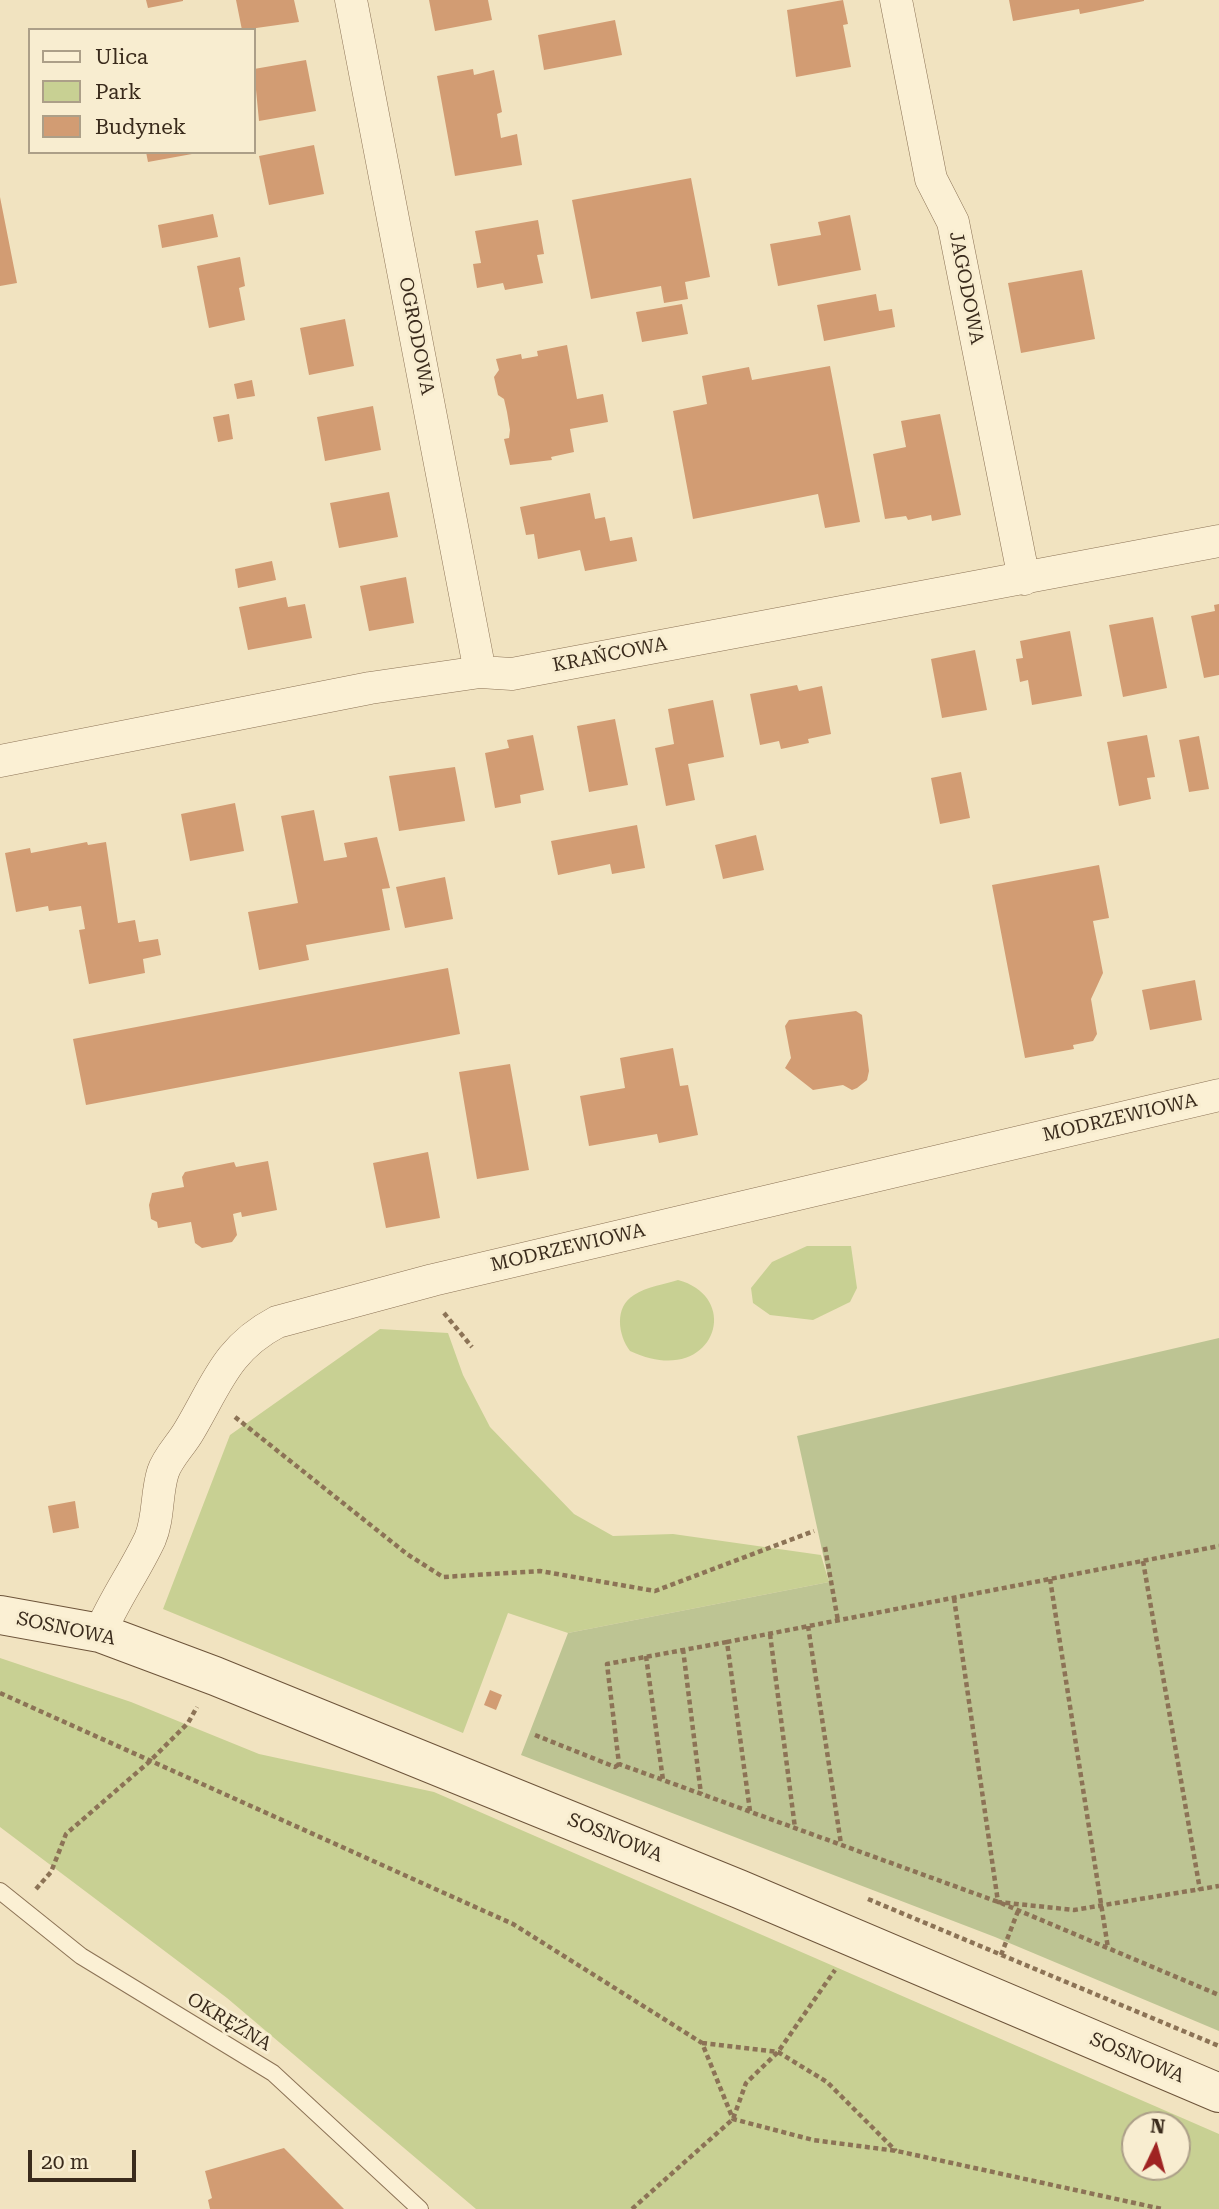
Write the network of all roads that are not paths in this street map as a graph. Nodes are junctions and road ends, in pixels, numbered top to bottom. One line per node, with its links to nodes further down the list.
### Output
1 (351, 0): 5 (street, OGRODOWA)
2 (896, 0): 4 (street, JAGODOWA)
3 (1219, 541): 4 (street, KRAŃCOWA)
4 (1024, 579): 5 (street, KRAŃCOWA)
5 (480, 672): 6 (street, KRAŃCOWA)
6 (0, 761)
7 (1219, 1095): 9 (street, MODRZEWIOWA)
8 (0, 1615): 9 (street, SOSNOWA)
9 (100, 1633): 11 (street, SOSNOWA)
10 (0, 1891): 12 (lane, OKRĘŻNA)
11 (1219, 2093)
12 (421, 2209)

